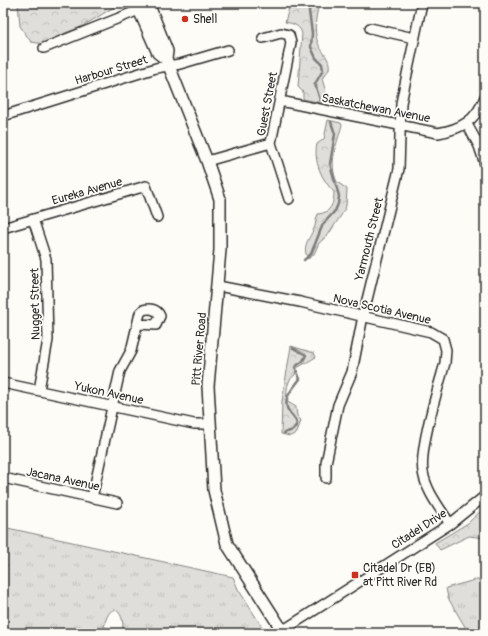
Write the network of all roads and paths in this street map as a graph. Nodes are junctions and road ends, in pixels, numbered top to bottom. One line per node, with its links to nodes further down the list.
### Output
1 (422, 3): 5 (street, Yarmouth Street)
2 (144, 7): 6 (street); 8 (main road, Pitt River Road)
3 (370, 28): 5 (street)
4 (262, 38): 10 (street, Guest Street)
5 (414, 38): 13 (street, Yarmouth Street)
6 (44, 48)
7 (228, 50): 8 (street, Harbour Street)
8 (167, 63): 11 (street, Harbour Street); 15 (main road, Pitt River Road)
9 (485, 97): 12 (street)
10 (280, 101): 13 (street, Saskatchewan Avenue); 14 (street, Guest Street)
11 (3, 116)
12 (467, 124): 13 (street, Saskatchewan Avenue); 16 (street)
13 (401, 125): 22 (street, Yarmouth Street)
14 (271, 143): 15 (street); 17 (street, Guest Street)
15 (207, 161): 21 (main road, Pitt River Road)
16 (485, 164)
17 (289, 199)
18 (157, 217): 19 (street, Eureka Avenue)
19 (33, 218): 20 (street, Eureka Avenue); 25 (street, Nugget Street)
20 (3, 228)
21 (218, 286): 22 (street, Nova Scotia Avenue); 27 (main road, Pitt River Road)
22 (363, 316): 29 (street, Yarmouth Street); 33 (street, Nova Scotia Avenue)
23 (138, 324): 26 (street)
24 (3, 382): 25 (street, Yukon Avenue)
25 (39, 390): 26 (street, Yukon Avenue)
26 (112, 406): 27 (street, Yukon Avenue); 31 (street)
27 (210, 424): 34 (main road, Pitt River Road)
28 (3, 478): 31 (street, Jacana Avenue)
29 (326, 478)
30 (485, 496): 33 (street, Citadel Drive)
31 (92, 498): 32 (street, Jacana Avenue)
32 (117, 503)
33 (450, 524): 34 (street, Citadel Drive)
34 (283, 632)

